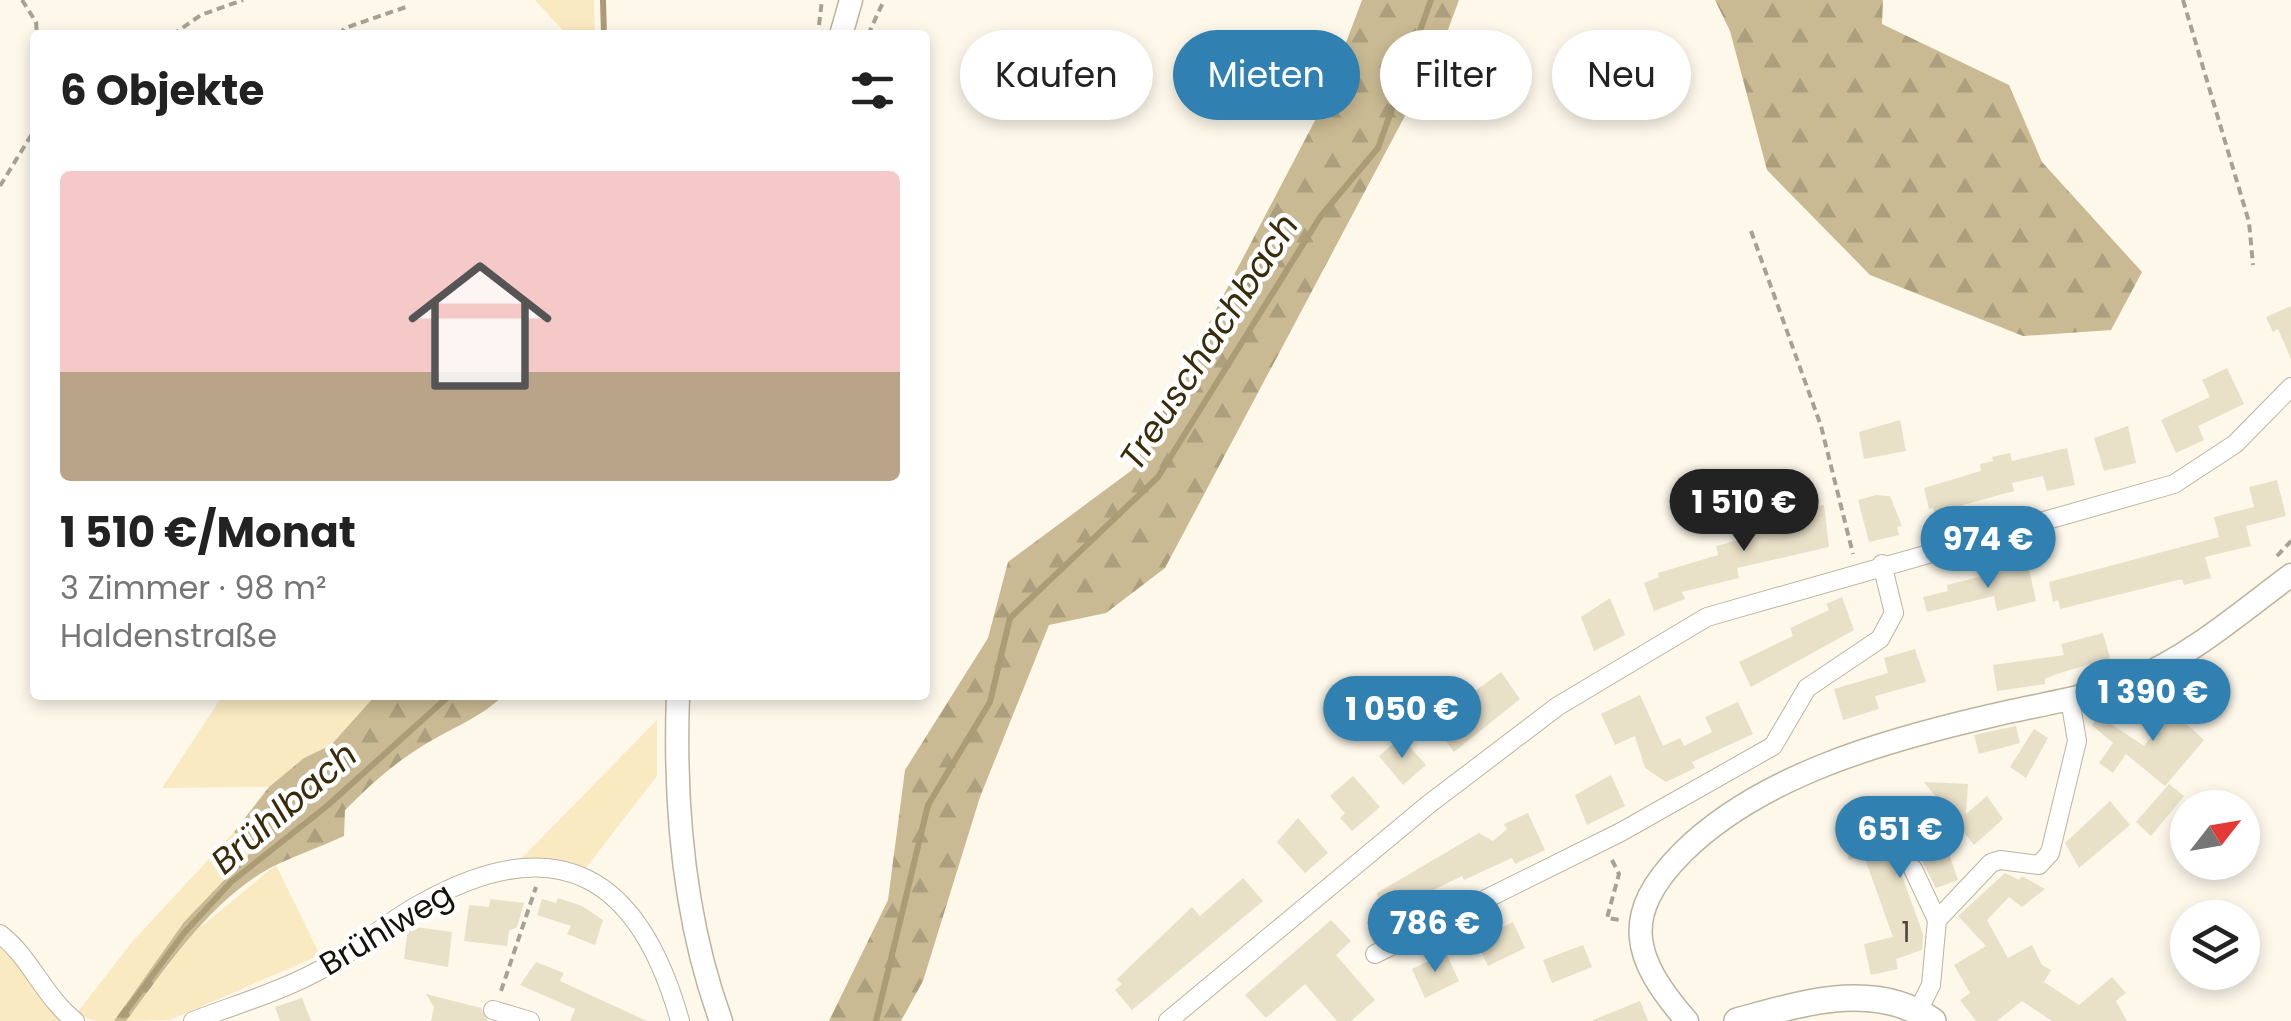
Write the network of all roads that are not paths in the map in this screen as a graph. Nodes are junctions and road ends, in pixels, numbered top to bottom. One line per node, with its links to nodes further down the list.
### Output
1 (851, 0): 2 (street)
2 (842, 30)
3 (2291, 387): 4 (street)
4 (1882, 564): 11 (street); 19 (street)
5 (2291, 575): 6 (street)
6 (2070, 698): 9 (street); 20 (street)
7 (678, 700): 18 (street)
8 (1913, 869): 9 (street)
9 (1937, 920): 13 (street)
10 (0, 934): 14 (street)
11 (1375, 954)
12 (493, 1010): 16 (street)
13 (1926, 1016): 21 (main road)
14 (75, 1021)
15 (193, 1021): 17 (street, Brühlweg)
16 (530, 1021)
17 (680, 1021)
18 (721, 1021)
19 (1168, 1021)
20 (1687, 1021)
21 (1737, 1021)

